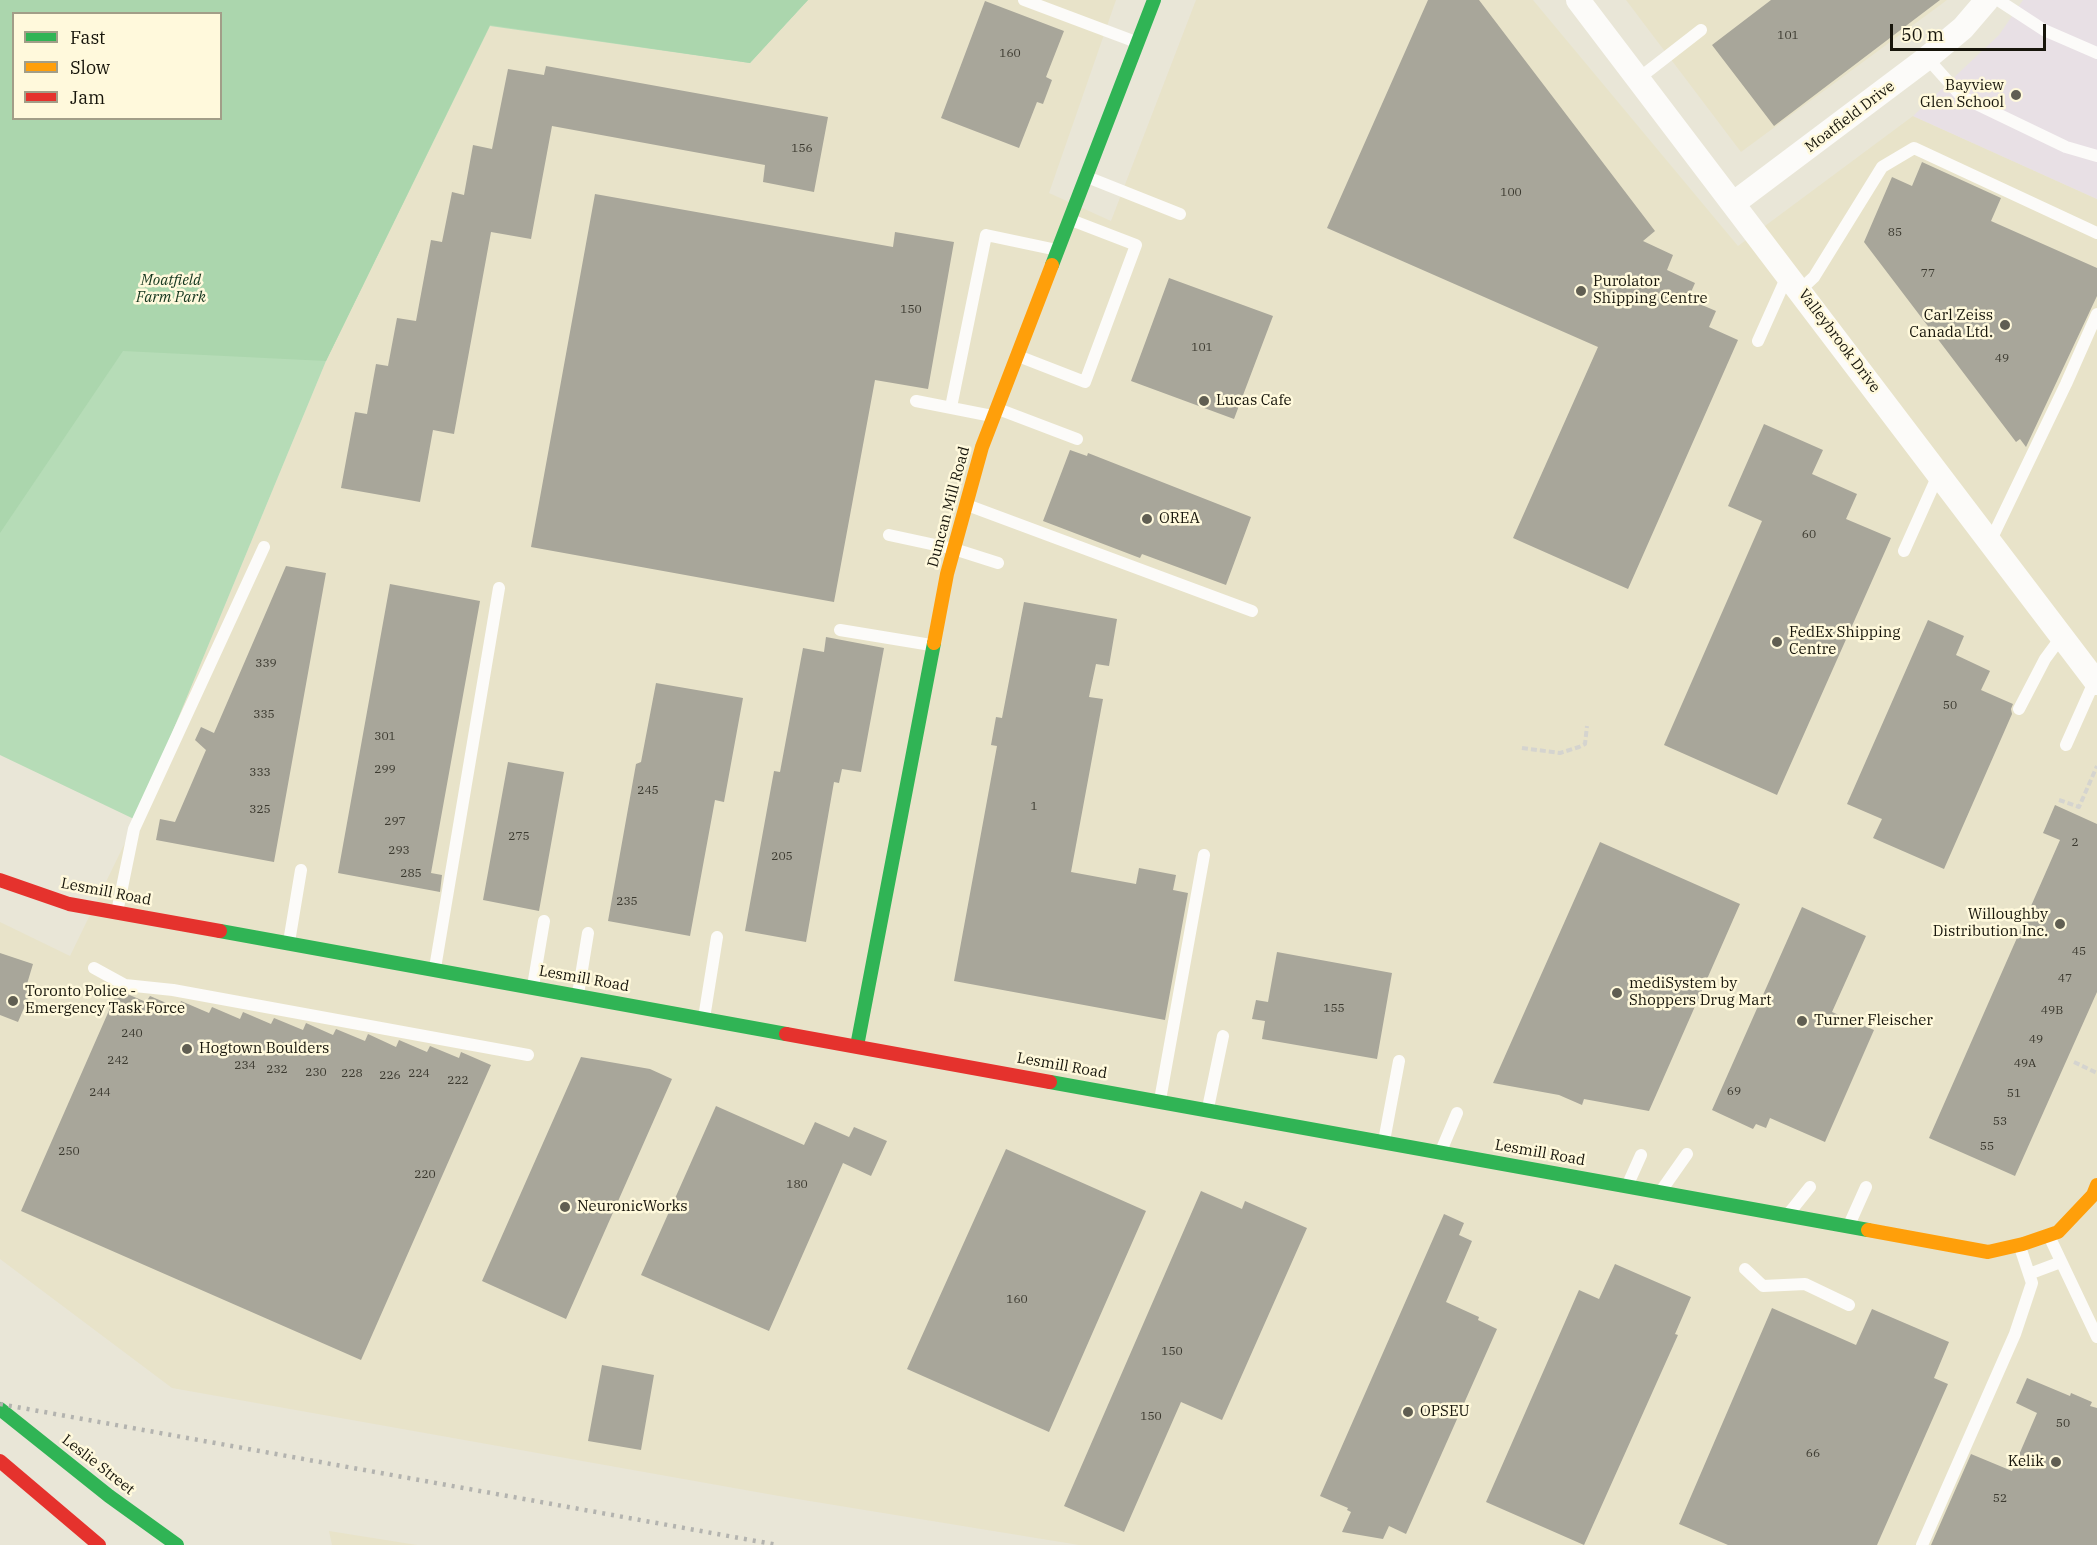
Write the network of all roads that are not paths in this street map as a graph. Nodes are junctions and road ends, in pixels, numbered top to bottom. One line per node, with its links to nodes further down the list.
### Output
1 (1024, 0): 7 (lane)
2 (1578, 0): 10 (street, Valleybrook Drive)
3 (1987, 0): 9 (street, Moatfield Drive)
4 (1998, 0): 8 (lane)
5 (1151, 1): 7 (street, Duncan Mill Road)
6 (1701, 30): 10 (lane)
7 (1137, 43): 12 (street, Duncan Mill Road)
8 (2097, 53)
9 (1926, 58): 11 (lane); 13 (street, Moatfield Drive)
10 (1638, 79): 13 (street, Valleybrook Drive)
11 (2097, 156)
12 (1086, 177): 14 (lane); 15 (street, Duncan Mill Road)
13 (1734, 203): 18 (street, Valleybrook Drive)
14 (1180, 214)
15 (1070, 219): 17 (street, Duncan Mill Road); 21 (lane)
16 (2097, 233): 18 (lane)
17 (1058, 250): 21 (street, Duncan Mill Road); 23 (lane)
18 (1794, 282): 20 (lane); 26 (street, Valleybrook Drive)
19 (2097, 314): 29 (lane)
20 (1758, 341)
21 (1017, 356): 24 (street, Duncan Mill Road)
22 (916, 400): 23 (lane)
23 (951, 407): 24 (lane)
24 (996, 412): 25 (lane); 27 (street, Duncan Mill Road)
25 (1077, 439)
26 (1939, 473): 29 (street, Valleybrook Drive); 32 (lane)
27 (966, 504): 31 (street, Duncan Mill Road); 35 (lane)
28 (889, 535): 31 (lane)
29 (1990, 542): 37 (street, Valleybrook Drive)
30 (264, 547): 45 (lane)
31 (954, 549): 33 (lane); 38 (street, Duncan Mill Road)
32 (1904, 551)
33 (998, 563)
34 (499, 588): 51 (lane)
35 (1252, 611)
36 (840, 630): 38 (lane)
37 (2062, 636): 39 (street, Valleybrook Drive); 40 (lane)
38 (933, 646): 56 (street, Duncan Mill Road)
39 (2096, 682): 41 (lane)
40 (2019, 709)
41 (2066, 745)
42 (1204, 855): 59 (lane)
43 (301, 870): 49 (lane)
44 (0, 880): 45 (street, Lesmill Road)
45 (117, 912): 49 (street, Lesmill Road)
46 (544, 921): 52 (lane)
47 (588, 933): 53 (lane)
48 (717, 937): 54 (lane)
49 (289, 943): 51 (street, Lesmill Road)
50 (94, 968): 57 (lane)
51 (435, 969): 52 (street, Lesmill Road)
52 (533, 987): 53 (street, Lesmill Road)
53 (577, 995): 54 (street, Lesmill Road)
54 (704, 1018): 56 (street, Lesmill Road)
55 (1223, 1036): 60 (lane)
56 (857, 1046): 59 (street, Lesmill Road)
57 (528, 1055)
58 (1400, 1061): 62 (lane)
59 (1160, 1101): 60 (street, Lesmill Road)
60 (1208, 1110): 62 (street, Lesmill Road)
61 (1457, 1113): 63 (lane)
62 (1384, 1141): 63 (street, Lesmill Road)
63 (1440, 1152): 67 (street, Lesmill Road)
64 (1687, 1154): 70 (lane)
65 (1641, 1155): 67 (lane)
66 (2097, 1185): 73 (street, Lesmill Road)
67 (1627, 1186): 70 (street, Lesmill Road)
68 (1809, 1187): 71 (lane)
69 (1866, 1187): 72 (lane)
70 (1660, 1192): 71 (street, Lesmill Road)
71 (1788, 1215): 72 (street, Lesmill Road)
72 (1848, 1226): 74 (street, Lesmill Road)
73 (2048, 1235): 74 (street, Lesmill Road); 75 (lane)
74 (2019, 1245): 77 (lane)
75 (2061, 1262): 77 (lane); 79 (lane)
76 (1745, 1269): 78 (lane)
77 (2029, 1274): 84 (lane)
78 (1848, 1305)
79 (2097, 1337)
80 (0, 1409): 83 (street, Leslie Street)
81 (0, 1461): 82 (street)
82 (99, 1545)
83 (177, 1545)
84 (1922, 1545)

